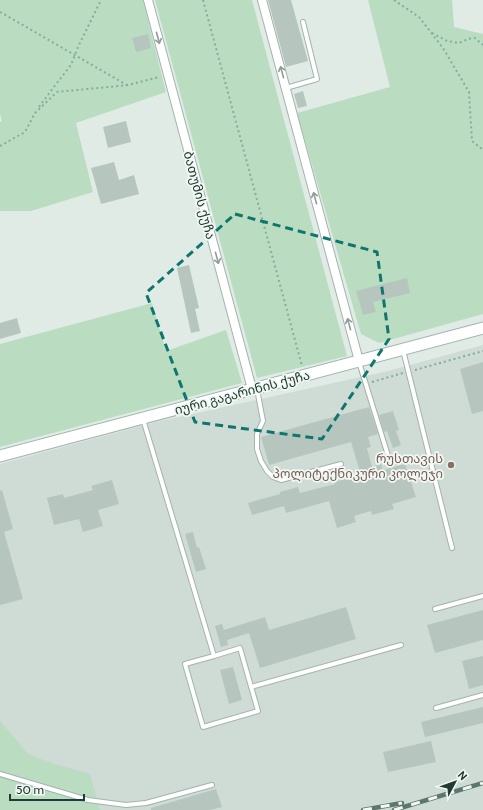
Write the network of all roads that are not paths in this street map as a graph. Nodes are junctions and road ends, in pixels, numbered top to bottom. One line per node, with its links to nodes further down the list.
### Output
1 (148, 0): 8 (street, ბათუმის ქუჩა, one-way to 8)
2 (262, 0): 4 (street, one-way to 2)
3 (303, 22): 4 (lane)
4 (286, 88): 7 (street, one-way to 4)
5 (483, 328): 6 (street, იური გაგარინის ქუჩა)
6 (403, 350): 7 (street, იური გაგარინის ქუჩა); 13 (lane)
7 (359, 361): 8 (street, იური გაგარინის ქუჩა); 11 (lane)
8 (254, 389): 9 (street, იური გაგარინის ქუჩა); 12 (lane)
9 (143, 418): 10 (street, იური გაგარინის ქუჩა); 17 (lane)
10 (0, 456)
11 (390, 462)
12 (341, 464)
13 (452, 548)
14 (483, 596): 15 (lane)
15 (434, 609)
16 (401, 644): 18 (lane)
17 (214, 656): 18 (lane); 18 (lane)
18 (251, 687)
19 (483, 695): 20 (lane)
20 (436, 708)
21 (0, 774): 22 (lane)
22 (212, 785)

